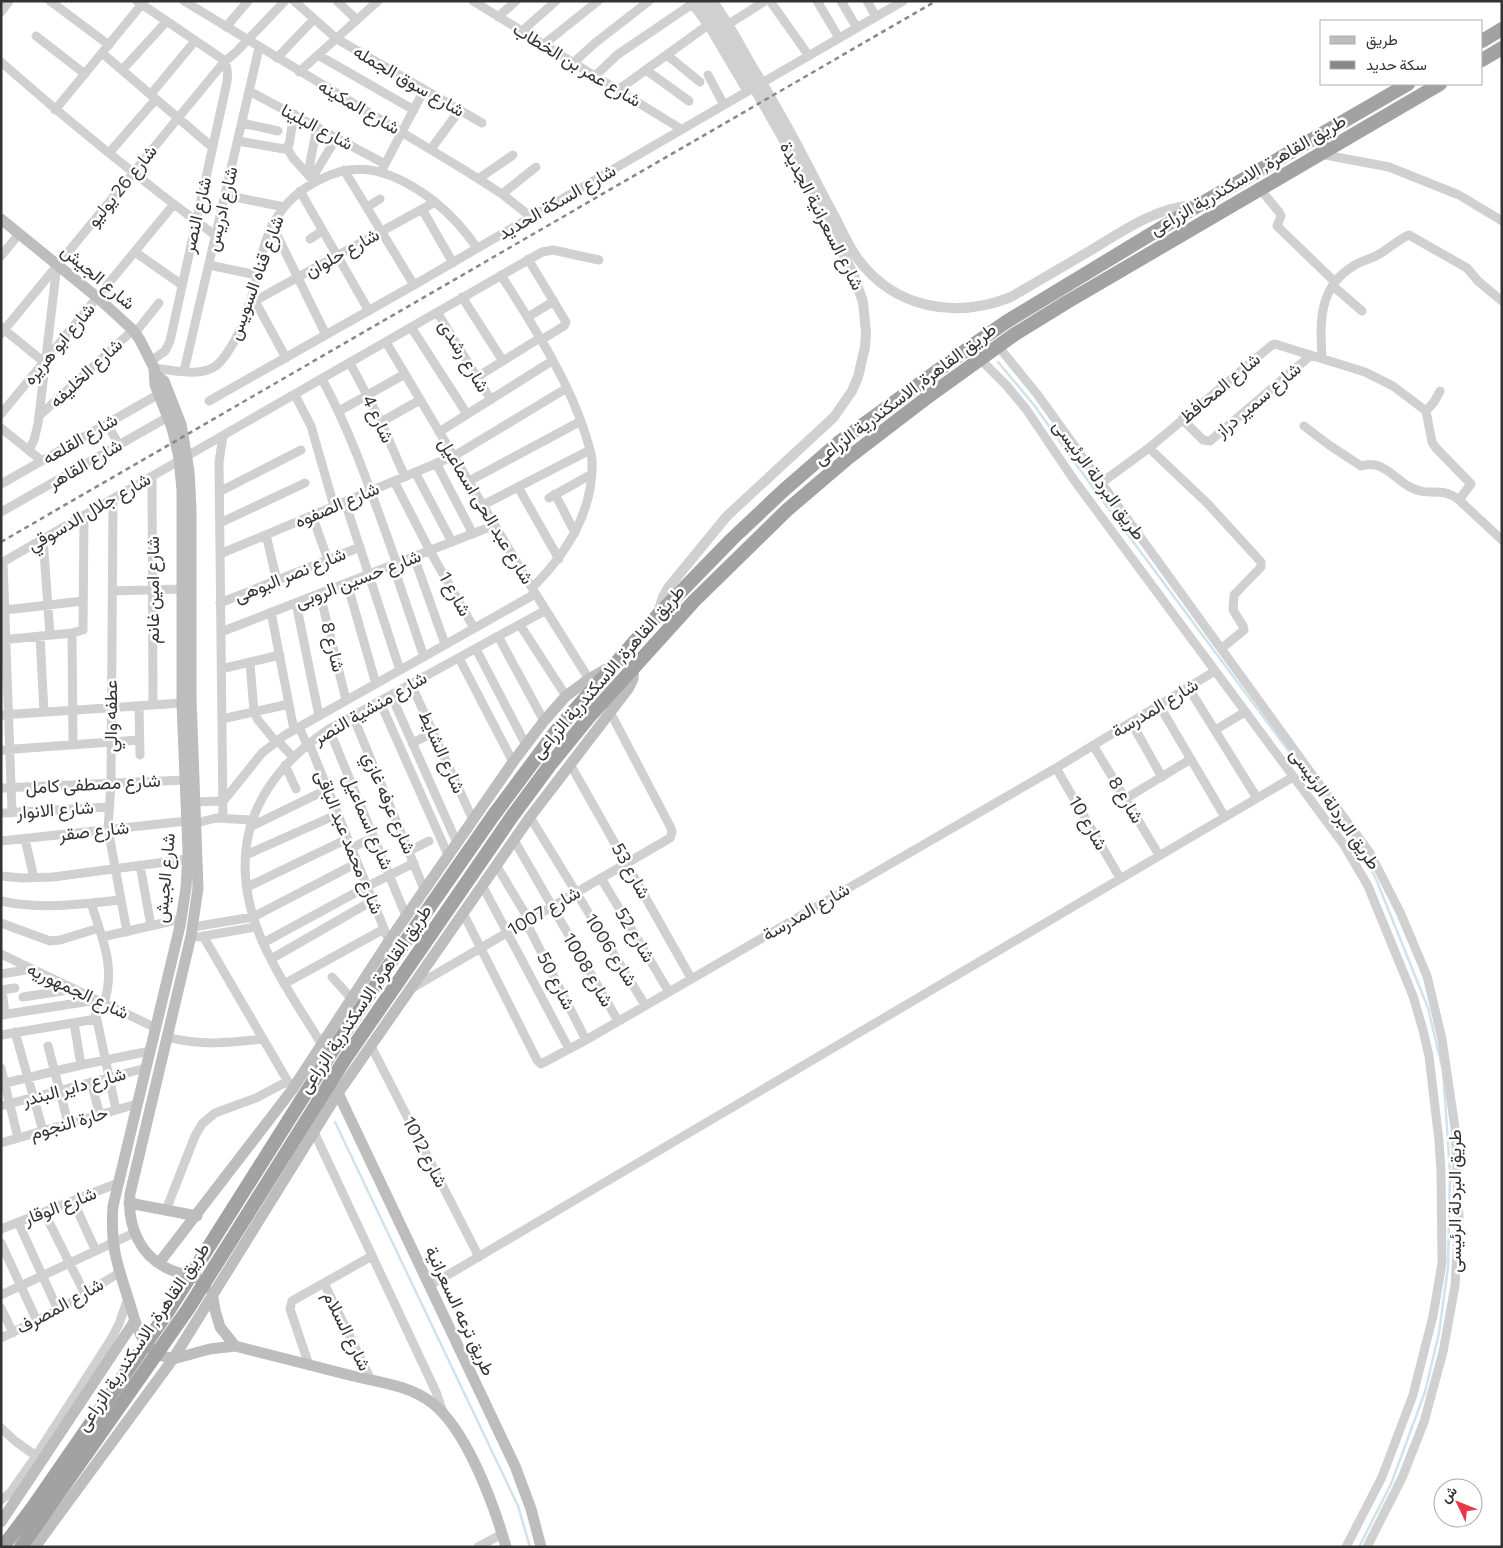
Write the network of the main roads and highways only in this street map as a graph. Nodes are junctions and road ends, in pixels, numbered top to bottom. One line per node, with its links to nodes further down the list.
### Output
1 (1502, 29): 2 (highway)
2 (1483, 40)
3 (1502, 48): 4 (highway)
4 (1483, 59)
5 (1406, 85): 11 (highway, طريق القاهرة, الاسكندرية الزراعى)
6 (1438, 85): 12 (highway, طريق القاهرة, الاسكندرية الزراعى)
7 (1, 219): 8 (main road, شارع الجيش)
8 (153, 368): 9 (main road, شارع الجيش); 9 (main road, شارع الجيش)
9 (174, 423): 10 (main road, شارع الجيش)
10 (182, 469): 13 (main road, شارع الجيش); 13 (main road, شارع الجيش)
11 (614, 664): 15 (highway, طريق القاهرة, الاسكندرية الزراعى); 15 (main road)
12 (634, 666): 16 (main road); 24 (highway, طريق القاهرة, الاسكندرية الزراعى)
13 (191, 802): 14 (main road, شارع الجيش)
14 (192, 822): 17 (main road, شارع الجيش); 21 (main road, شارع الجيش)
15 (326, 1049): 18 (main road); 24 (highway, طريق القاهرة, الاسكندرية الزراعى)
16 (338, 1093): 20 (main road); 30 (main road, طريق ترعه السعرانية)
17 (129, 1203): 18 (main road); 19 (main road, شارع الجيش)
18 (197, 1216): 19 (main road)
19 (159, 1263): 20 (main road, شارع الجيش)
20 (214, 1294): 22 (main road); 23 (main road)
21 (134, 1322): 23 (main road, شارع الجيش); 25 (main road)
22 (235, 1346): 23 (main road); 29 (main road)
23 (172, 1359): 28 (main road)
24 (39, 1509): 26 (highway, طريق القاهرة, الاسكندرية الزراعى); 27 (highway, طريق القاهرة, الاسكندرية الزراعى)
25 (1, 1522)
26 (3, 1547)
27 (21, 1547)
28 (35, 1547)
29 (506, 1547)
30 (540, 1547)

